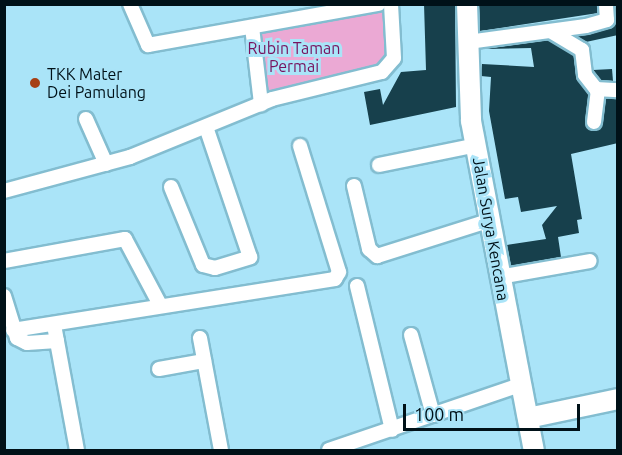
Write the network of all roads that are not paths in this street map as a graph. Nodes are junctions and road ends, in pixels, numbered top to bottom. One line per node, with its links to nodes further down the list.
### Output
1 (130, 4): 6 (street)
2 (378, 4): 6 (street)
3 (391, 4): 11 (street)
4 (467, 4): 8 (main road, Jalan Surya Kencana)
5 (606, 4): 7 (street)
6 (252, 27): 11 (street)
7 (552, 32): 8 (street); 10 (street)
8 (468, 42): 15 (main road, Jalan Surya Kencana)
9 (618, 90): 10 (street)
10 (598, 91): 13 (street)
11 (261, 104): 14 (street)
12 (86, 118): 17 (street)
13 (594, 122)
14 (207, 130): 17 (street); 20 (street)
15 (477, 145): 18 (street); 22 (main road, Jalan Surya Kencana)
16 (300, 146): 28 (street)
17 (106, 164): 21 (street)
18 (379, 165)
19 (354, 186): 22 (street)
20 (171, 187)
21 (4, 191)
22 (491, 220): 25 (main road, Jalan Surya Kencana)
23 (4, 261): 28 (street)
24 (590, 261): 25 (street)
25 (499, 277): 36 (main road, Jalan Surya Kencana)
26 (357, 286): 40 (street)
27 (4, 296): 30 (street)
28 (159, 303): 29 (street)
29 (54, 324): 30 (street); 33 (street)
30 (13, 330): 33 (street)
31 (411, 335): 38 (street)
32 (200, 338): 34 (street)
33 (57, 341): 42 (street)
34 (204, 361): 35 (street); 43 (street)
35 (159, 369)
36 (520, 385): 38 (street); 39 (main road, Jalan Surya Kencana)
37 (618, 399): 39 (main road)
38 (433, 415): 40 (street)
39 (528, 418): 45 (main road, Jalan Surya Kencana)
40 (392, 430): 41 (street)
41 (365, 445): 44 (street)
42 (77, 450)
43 (221, 450)
44 (329, 450)
45 (534, 450)

